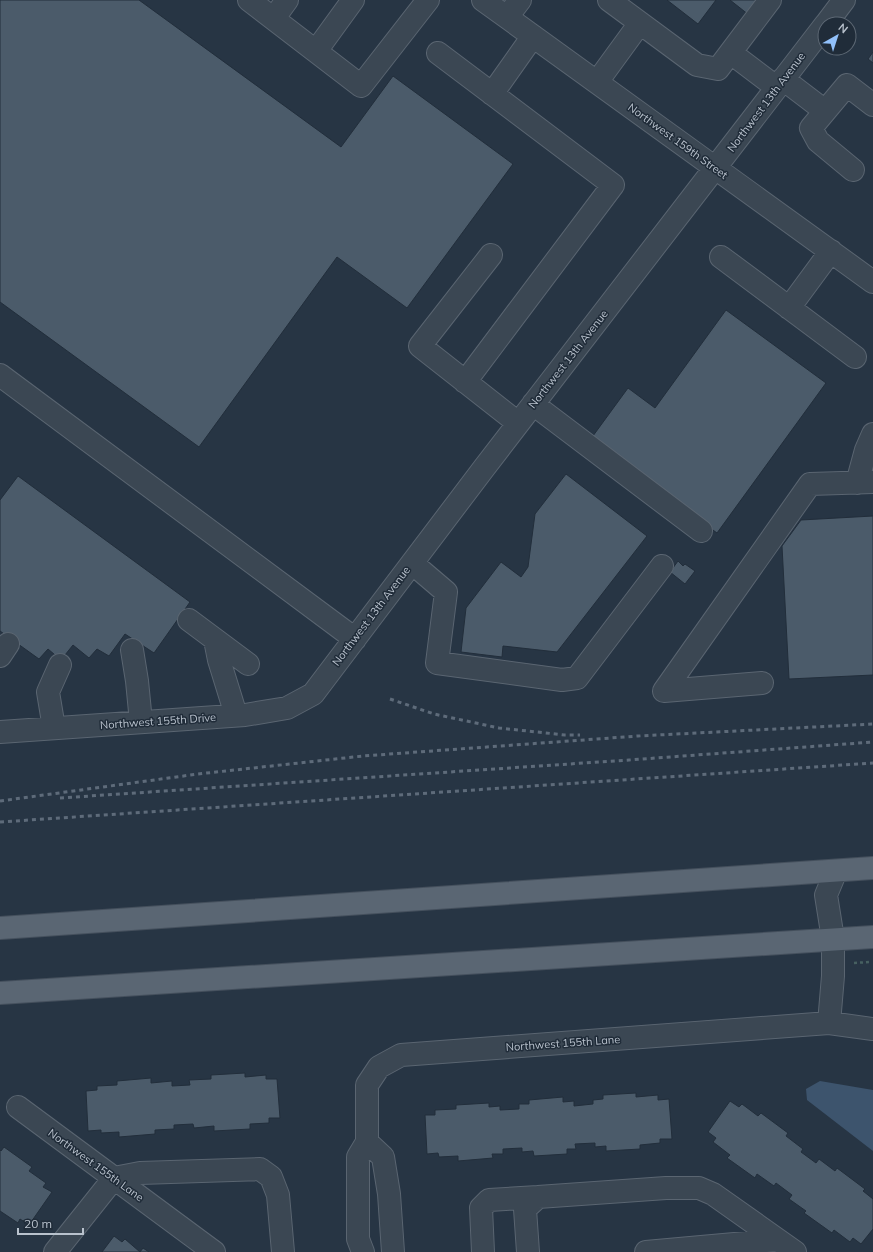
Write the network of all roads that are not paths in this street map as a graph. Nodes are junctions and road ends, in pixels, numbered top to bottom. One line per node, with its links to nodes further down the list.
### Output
1 (249, 0): 11 (street)
2 (287, 0): 11 (street)
3 (353, 0): 15 (street)
4 (428, 0): 15 (street)
5 (484, 0): 9 (street, Northwest 159th Street)
6 (609, 0): 12 (street)
7 (770, 0): 16 (street)
8 (844, 0): 10 (street, Northwest 13th Avenue)
9 (513, 9): 14 (street, Northwest 159th Street)
10 (831, 16)
11 (274, 18): 15 (street)
12 (640, 23): 16 (street); 18 (street)
13 (817, 34): 19 (street, Northwest 13th Avenue)
14 (533, 36): 18 (street, Northwest 159th Street); 20 (street)
15 (316, 51)
16 (731, 52): 19 (street)
17 (438, 53): 20 (street)
18 (597, 82): 23 (street, Northwest 159th Street)
19 (780, 83): 22 (street); 23 (street, Northwest 13th Avenue)
20 (492, 94): 32 (street)
21 (873, 105): 22 (street)
22 (825, 112): 24 (street)
23 (715, 168): 25 (street, Northwest 159th Street); 33 (street, Northwest 13th Avenue)
24 (853, 170)
25 (831, 251): 28 (street, Northwest 159th Street); 29 (street)
26 (491, 255): 32 (street)
27 (721, 257): 29 (street)
28 (873, 282)
29 (789, 308): 30 (street)
30 (855, 357)
31 (0, 375): 41 (street)
32 (465, 382): 34 (street)
33 (533, 404): 34 (street, Northwest 13th Avenue); 37 (street)
34 (518, 423): 38 (street, Northwest 13th Avenue)
35 (873, 434): 36 (street)
36 (865, 483): 46 (street)
37 (702, 531)
38 (412, 563): 39 (street); 41 (street, Northwest 13th Avenue)
39 (662, 566)
40 (189, 620): 42 (street)
41 (355, 638): 47 (street, Northwest 13th Avenue)
42 (215, 640): 44 (street); 48 (street)
43 (132, 650): 49 (street)
44 (248, 664)
45 (60, 665): 50 (street)
46 (762, 683)
47 (313, 694): 48 (street, Northwest 155th Drive)
48 (236, 716): 49 (street, Northwest 155th Drive)
49 (141, 722): 50 (street, Northwest 155th Drive)
50 (54, 728): 51 (street, Northwest 155th Drive)
51 (0, 732)
52 (873, 868): 53 (main road)
53 (836, 871): 54 (main road); 56 (street)
54 (0, 928)
55 (873, 937): 56 (main road)
56 (833, 939): 57 (main road); 58 (street)
57 (0, 994)
58 (829, 1023): 59 (street, Northwest 155th Lane); 61 (street, Northwest 155th Lane)
59 (873, 1029)
60 (18, 1108): 62 (street, Northwest 155th Lane)
61 (367, 1142): 68 (street, Northwest 155th Lane); 69 (street)
62 (114, 1178): 65 (street); 66 (street, Northwest 155th Lane); 67 (street)
63 (538, 1197): 64 (street); 70 (street); 71 (street)
64 (777, 1240): 72 (street); 73 (street)
65 (56, 1252)
66 (214, 1252)
67 (283, 1252)
68 (363, 1252)
69 (393, 1252)
70 (483, 1252)
71 (528, 1252)
72 (646, 1252)
73 (795, 1252)

